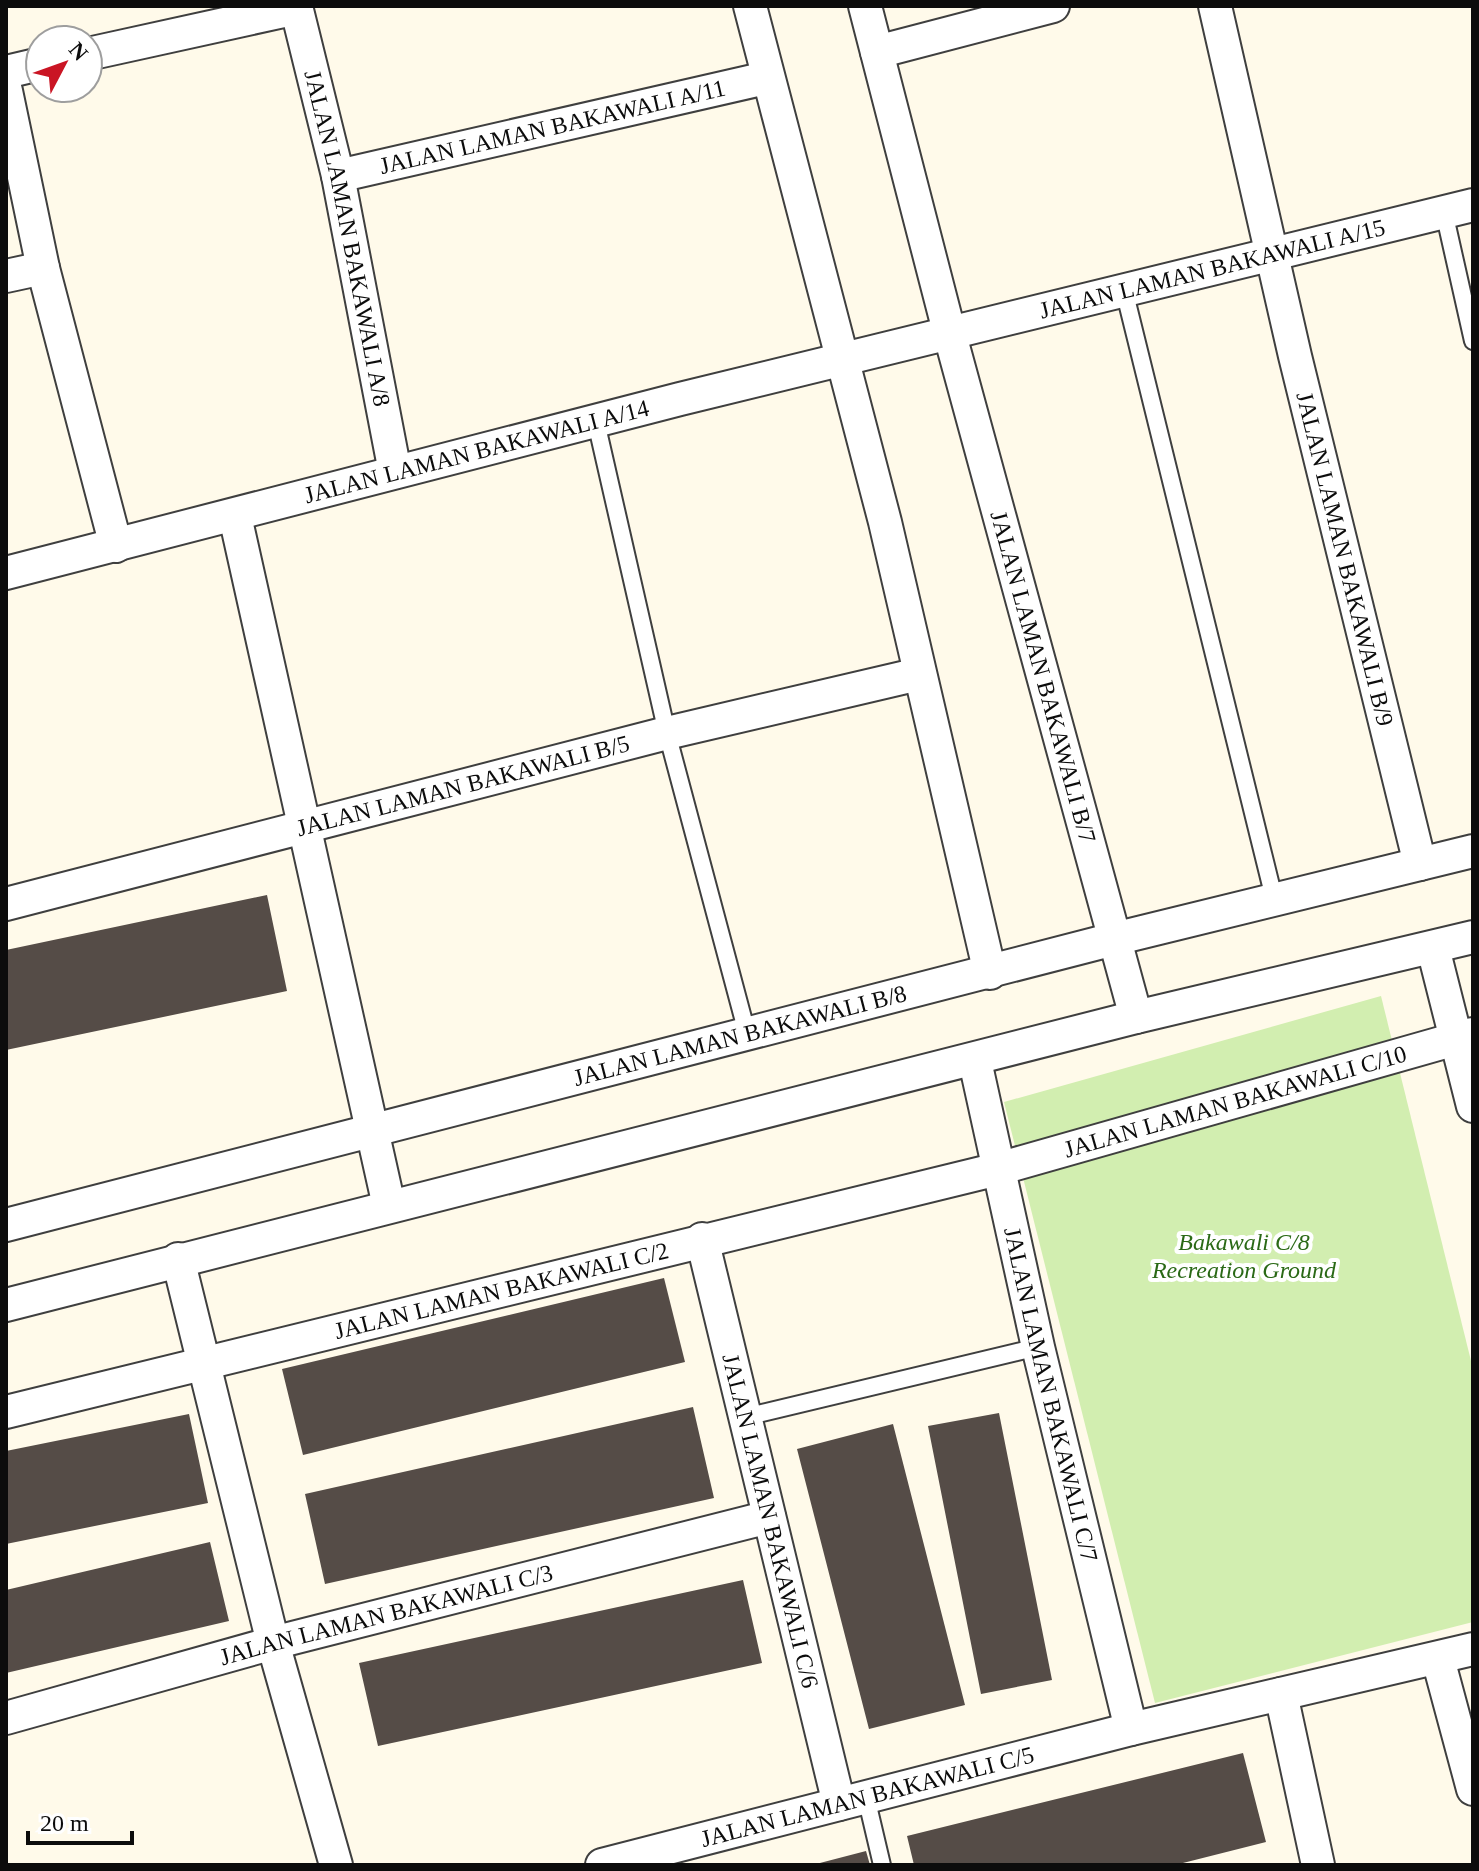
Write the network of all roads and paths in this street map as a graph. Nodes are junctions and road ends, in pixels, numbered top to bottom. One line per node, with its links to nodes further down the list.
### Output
1 (750, 6): 8 (street)
2 (865, 6): 7 (street, JALAN LAMAN BAKAWALI B/7)
3 (1053, 6): 7 (street)
4 (1215, 6): 12 (street, JALAN LAMAN BAKAWALI B/9)
5 (296, 7): 6 (street); 10 (street, JALAN LAMAN BAKAWALI A/8)
6 (104, 50)
7 (877, 52): 16 (street, JALAN LAMAN BAKAWALI B/7)
8 (766, 78): 10 (street, JALAN LAMAN BAKAWALI A/11); 18 (street)
9 (6, 91): 13 (street)
10 (338, 176): 20 (street, JALAN LAMAN BAKAWALI A/8)
11 (1458, 208): 12 (street, JALAN LAMAN BAKAWALI A/15); 17 (lane)
12 (1273, 254): 15 (street, JALAN LAMAN BAKAWALI A/15); 28 (street, JALAN LAMAN BAKAWALI B/9)
13 (43, 268): 14 (street); 22 (street)
14 (6, 276)
15 (1124, 290): 16 (street, JALAN LAMAN BAKAWALI A/15); 29 (lane)
16 (950, 335): 18 (street, JALAN LAMAN BAKAWALI A/14); 32 (street, JALAN LAMAN BAKAWALI B/7)
17 (1473, 341)
18 (840, 362): 19 (street, JALAN LAMAN BAKAWALI A/14); 24 (street)
19 (596, 422): 20 (street, JALAN LAMAN BAKAWALI A/14); 25 (lane)
20 (395, 472): 21 (street, JALAN LAMAN BAKAWALI A/14)
21 (235, 516): 22 (street, JALAN LAMAN BAKAWALI A/14); 26 (street)
22 (116, 546): 23 (street, JALAN LAMAN BAKAWALI A/14)
23 (6, 573)
24 (919, 674): 25 (street, JALAN LAMAN BAKAWALI B/5); 34 (street)
25 (667, 733): 26 (street, JALAN LAMAN BAKAWALI B/5); 36 (lane)
26 (303, 829): 30 (street, JALAN LAMAN BAKAWALI B/5); 40 (street)
27 (1473, 851): 28 (street, JALAN LAMAN BAKAWALI B/8)
28 (1420, 864): 29 (street, JALAN LAMAN BAKAWALI B/8)
29 (1275, 902): 32 (street, JALAN LAMAN BAKAWALI B/8)
30 (6, 904)
31 (1473, 937): 33 (street)
32 (1114, 939): 34 (street, JALAN LAMAN BAKAWALI B/8); 35 (street, JALAN LAMAN BAKAWALI B/7)
33 (1433, 948): 35 (street); 37 (street)
34 (990, 973): 36 (street, JALAN LAMAN BAKAWALI B/8)
35 (1136, 1017): 38 (street)
36 (747, 1033): 40 (street, JALAN LAMAN BAKAWALI B/8)
37 (1466, 1036): 39 (street); 41 (street, JALAN LAMAN BAKAWALI C/10)
38 (975, 1061): 41 (street, JALAN LAMAN BAKAWALI C/7); 42 (street)
39 (1473, 1106)
40 (370, 1130): 42 (street); 43 (street, JALAN LAMAN BAKAWALI B/8)
41 (998, 1169): 44 (street, JALAN LAMAN BAKAWALI C/2); 47 (street, JALAN LAMAN BAKAWALI C/7)
42 (389, 1206): 45 (street)
43 (6, 1225)
44 (702, 1239): 48 (street, JALAN LAMAN BAKAWALI C/2); 50 (street, JALAN LAMAN BAKAWALI C/6)
45 (178, 1259): 46 (street); 48 (street)
46 (6, 1305)
47 (1038, 1347): 50 (lane); 57 (street, JALAN LAMAN BAKAWALI C/7)
48 (202, 1362): 49 (street, JALAN LAMAN BAKAWALI C/2); 52 (street)
49 (6, 1412)
50 (745, 1417): 51 (street, JALAN LAMAN BAKAWALI C/6)
51 (769, 1517): 52 (street, JALAN LAMAN BAKAWALI C/3); 59 (street, JALAN LAMAN BAKAWALI C/6)
52 (273, 1643): 56 (street, JALAN LAMAN BAKAWALI C/3); 60 (street)
53 (1473, 1649): 54 (street, JALAN LAMAN BAKAWALI C/5)
54 (1438, 1659): 55 (street, JALAN LAMAN BAKAWALI C/5); 58 (street)
55 (1281, 1694): 57 (street, JALAN LAMAN BAKAWALI C/5); 63 (street)
56 (6, 1718)
57 (1131, 1729): 59 (street, JALAN LAMAN BAKAWALI C/5)
58 (1473, 1789)
59 (852, 1801): 61 (street, JALAN LAMAN BAKAWALI C/5); 62 (lane)
60 (336, 1865)
61 (602, 1865)
62 (882, 1865)
63 (1318, 1865)

